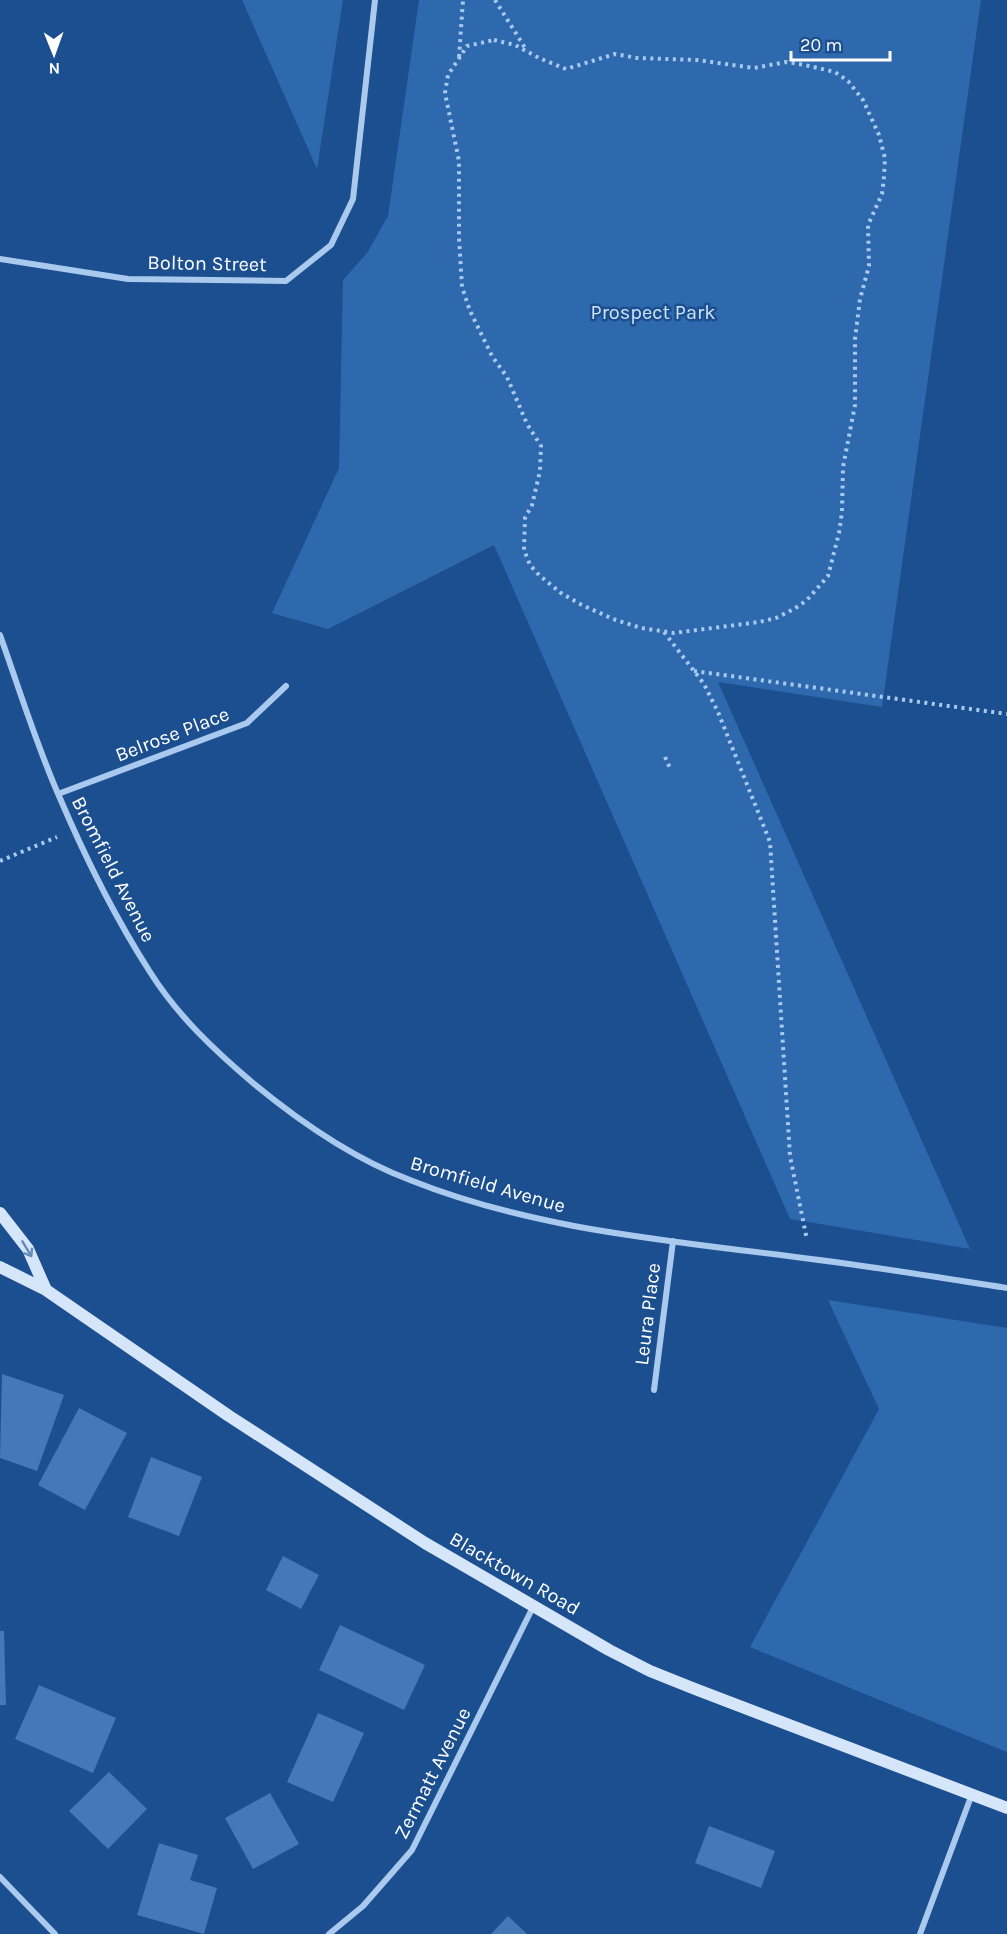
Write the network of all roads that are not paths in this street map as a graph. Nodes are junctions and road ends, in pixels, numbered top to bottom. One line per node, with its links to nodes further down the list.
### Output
1 (375, 0): 2 (street, Bolton Street)
2 (0, 259)
3 (0, 635): 5 (street, Bromfield Avenue)
4 (286, 686): 5 (street, Belrose Place)
5 (58, 794): 7 (street, Bromfield Avenue)
6 (0, 1213): 10 (main road, one-way to 10)
7 (673, 1241): 9 (street, Bromfield Avenue); 11 (street, Leura Place)
8 (0, 1267): 10 (main road, Blacktown Road)
9 (1007, 1288)
10 (46, 1290): 12 (main road, Blacktown Road)
11 (654, 1390)
12 (534, 1605): 13 (main road, Blacktown Road); 17 (street, Zermatt Avenue)
13 (972, 1794): 14 (main road, Blacktown Road); 18 (street)
14 (1007, 1808)
15 (0, 1877): 16 (street)
16 (55, 1934)
17 (329, 1934)
18 (920, 1934)

